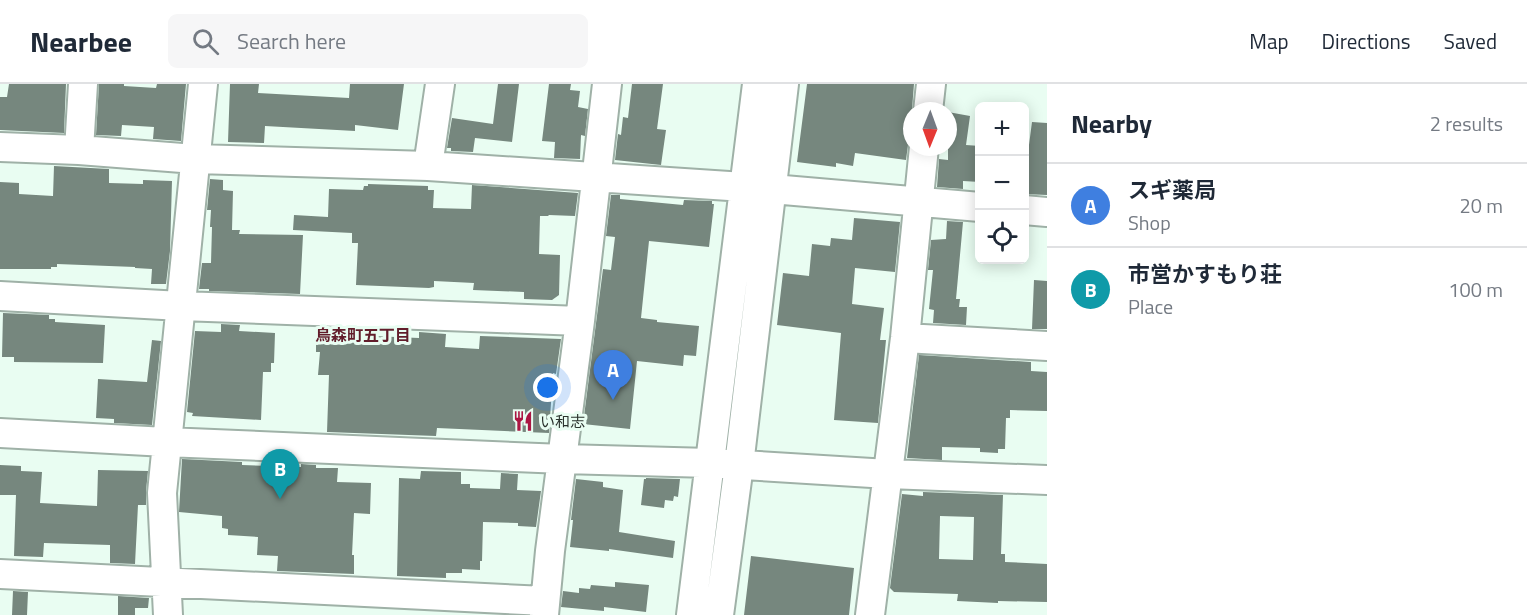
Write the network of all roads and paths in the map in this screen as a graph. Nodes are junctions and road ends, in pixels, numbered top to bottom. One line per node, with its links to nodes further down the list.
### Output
1 (83, 84): 10 (street)
2 (203, 84): 12 (street)
3 (440, 84): 13 (street)
4 (608, 84): 14 (street)
5 (757, 84): 15 (street)
6 (784, 84): 15 (street)
7 (931, 84): 8 (street)
8 (929, 102)
9 (0, 147): 10 (street)
10 (79, 150): 12 (street)
11 (923, 156): 16 (street)
12 (195, 159): 13 (street); 21 (street)
13 (428, 166): 14 (street)
14 (596, 176): 15 (street); 22 (street)
15 (758, 188): 16 (street); 28 (street); 29 (street)
16 (918, 202): 17 (street); 23 (street)
17 (975, 207)
18 (1029, 210): 19 (street)
19 (1047, 212)
20 (0, 296): 21 (street)
21 (181, 306): 22 (street); 26 (street)
22 (580, 321): 27 (street)
23 (905, 338): 24 (street); 30 (street)
24 (1047, 346)
25 (0, 433): 26 (street)
26 (166, 442): 27 (street); 33 (street)
27 (563, 459): 28 (street); 34 (street)
28 (710, 463): 29 (street); 36 (street)
29 (739, 465): 30 (street); 37 (street)
30 (888, 474): 31 (street); 38 (street)
31 (1047, 480)
32 (0, 574): 33 (street)
33 (166, 583): 34 (street); 35 (street)
34 (544, 608)
35 (168, 615)
36 (691, 615)
37 (720, 615)
38 (870, 615)

